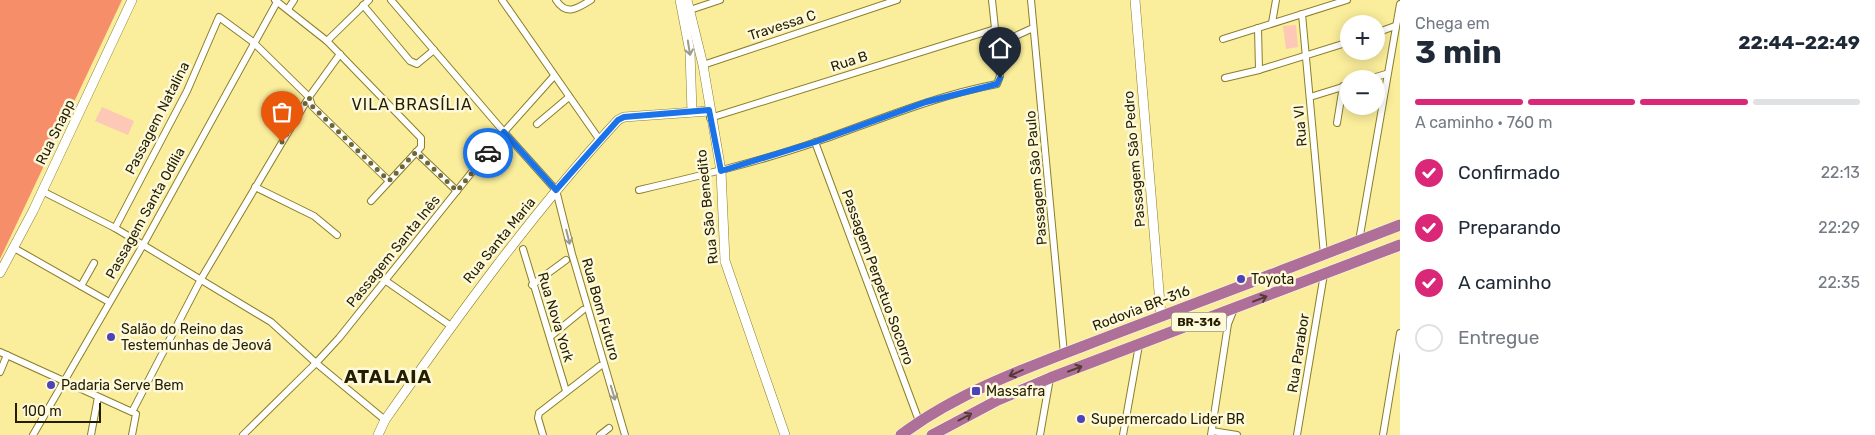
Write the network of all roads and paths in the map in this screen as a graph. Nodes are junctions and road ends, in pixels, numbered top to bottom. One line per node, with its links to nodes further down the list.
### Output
1 (132, 0): 59 (street, Rua Snapp)
2 (294, 0): 19 (street)
3 (391, 0): 33 (street)
4 (502, 0): 39 (street)
5 (556, 0): 6 (street)
6 (591, 0)
7 (680, 0): 46 (street, one-way to 46)
8 (687, 0): 20 (street, Rua São Benedito)
9 (720, 0): 20 (street)
10 (897, 0): 36 (street, Travessa C)
11 (992, 0): 26 (street)
12 (1030, 0): 24 (street, Passagem São Paulo)
13 (1135, 0): 84 (street, Passagem São Pedro)
14 (1276, 0): 22 (street)
15 (1347, 0): 21 (street)
16 (276, 1): 19 (street); 30 (street, Passagem Santa Odília)
17 (366, 2): 29 (street); 33 (street)
18 (1400, 4): 23 (street)
19 (288, 9): 29 (street)
20 (690, 10): 36 (street, Rua São Benedito)
21 (1302, 14): 22 (street); 35 (street, Rua VI)
22 (1272, 23): 25 (street)
23 (1396, 26): 27 (street); 38 (street)
24 (1033, 28): 31 (street); 91 (street, Passagem São Paulo)
25 (1258, 28): 28 (street); 37 (street)
26 (995, 29): 31 (street); 47 (street, Rua B)
27 (1385, 29)
28 (1223, 40)
29 (327, 41): 34 (street)
30 (253, 42): 42 (street); 63 (street, Passagem Natalina); 66 (street, Passagem Santa Odília)
31 (998, 44): 52 (street)
32 (1340, 45): 35 (street)
33 (434, 50): 50 (street)
34 (340, 54): 42 (street); 53 (street)
35 (1306, 56): 37 (street); 44 (street, Rua VI)
36 (703, 65): 47 (street, Rua São Benedito)
37 (1259, 70): 40 (street)
38 (1386, 74): 65 (street)
39 (554, 76): 43 (street); 50 (street, Passagem Santa Inês)
40 (1225, 78)
41 (1340, 88): 44 (street)
42 (309, 97): 55 (street); 56 (street)
43 (569, 97): 49 (street); 51 (street)
44 (1310, 97): 70 (street, Rua VI)
45 (1340, 111): 48 (street)
46 (692, 112): 47 (street, Rua Santa Maria); 51 (street, Rua Santa Maria)
47 (710, 114): 54 (street, Rua São Benedito)
48 (1337, 123)
49 (537, 124)
50 (504, 132): 57 (street); 60 (street, Passagem Santa Inês)
51 (599, 140): 57 (street, Rua Santa Maria)
52 (815, 142): 54 (street); 102 (street, Passagem Perpetuo Socorro)
53 (418, 149): 55 (street); 60 (street)
54 (721, 171): 58 (street); 114 (street, Rua São Benedito)
55 (389, 181): 61 (street)
56 (255, 187): 64 (street); 76 (street)
57 (556, 190): 85 (street, Rua Santa Maria); 113 (street, Rua Bom Futuro, one-way to 113)
58 (639, 190)
59 (42, 191): 63 (street); 68 (street, Rua Snapp)
60 (457, 191): 77 (street, Passagem Santa Inês)
61 (371, 201)
62 (1400, 226): 65 (highway, Rodovia BR-316 / BR-316)
63 (115, 228): 66 (street)
64 (337, 235)
65 (1359, 241): 70 (highway, Rodovia BR-316 / BR-316)
66 (143, 245): 76 (street); 81 (street, Passagem Santa Odília)
67 (1400, 245): 75 (highway, BR-316)
68 (14, 248): 74 (street, Rua Snapp); 79 (street)
69 (523, 249): 78 (street, Rua Nova York)
70 (1324, 255): 72 (highway, Rodovia BR-316 / BR-316)
71 (566, 260): 78 (street)
72 (1306, 262): 80 (highway, Rodovia BR-316 / BR-316); 83 (highway)
73 (94, 263): 79 (street)
74 (0, 273)
75 (1324, 274): 83 (highway, BR-316, one-way to 75); 119 (street, Rua Parabor)
76 (201, 279): 93 (street); 100 (street)
77 (386, 281): 85 (street); 93 (street, Passagem Santa Inês)
78 (532, 285): 87 (street, Rua Nova York)
79 (81, 286): 81 (street)
80 (1207, 299): 84 (highway, Rodovia BR-316 / BR-316); 88 (highway)
81 (109, 302): 97 (street, Passagem Santa Odília)
82 (584, 310): 87 (street)
83 (1230, 310): 88 (highway, BR-316); 104 (street)
84 (1161, 316): 91 (highway, Rodovia BR-316 / BR-316)
85 (451, 326): 101 (street, Rua Santa Maria)
86 (1400, 333): 120 (street)
87 (550, 337): 98 (street, Rua Nova York)
88 (1154, 339): 89 (highway, BR-316)
89 (1139, 345): 96 (highway, BR-316, one-way to 89); 117 (street)
90 (0, 352): 92 (street)
91 (1064, 354): 102 (highway, Rodovia BR-316 / BR-316, one-way to 102)
92 (7, 355): 95 (street); 97 (street)
93 (316, 364): 101 (street); 109 (street, Passagem Santa Inês)
94 (600, 366): 98 (street)
95 (0, 372)
96 (1050, 378): 105 (highway, BR-316, one-way to 96); 116 (street)
97 (65, 381): 99 (street); 106 (street, Passagem Santa Odília)
98 (566, 391): 111 (street)
99 (98, 397): 100 (street); 107 (street)
100 (134, 413): 108 (street)
101 (385, 420): 110 (street, Rua Santa Maria)
102 (919, 422): 115 (highway, Rodovia BR-316 / BR-316)
103 (609, 428): 112 (street)
104 (1211, 433): 118 (street)
105 (934, 434)
106 (34, 435)
107 (91, 435)
108 (132, 435)
109 (243, 435)
110 (378, 435)
111 (543, 435)
112 (600, 435)
113 (625, 435)
114 (785, 435)
115 (901, 435)
116 (1040, 435)
117 (1123, 435)
118 (1237, 435)
119 (1297, 435)
120 (1383, 435)

